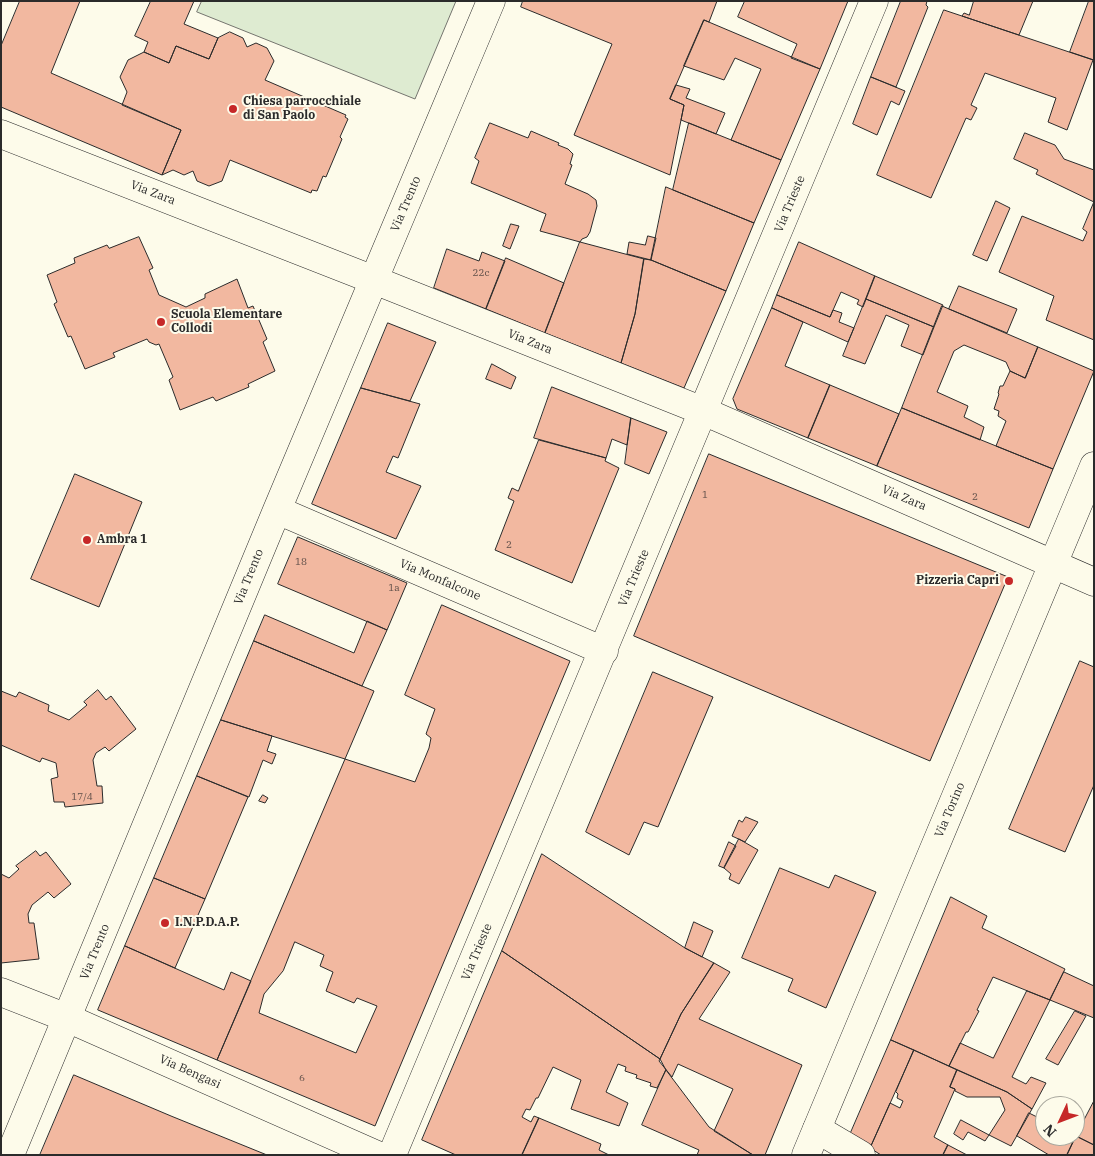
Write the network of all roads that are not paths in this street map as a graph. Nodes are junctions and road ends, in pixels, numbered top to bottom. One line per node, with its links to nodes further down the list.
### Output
1 (491, 1): 4 (street, Via Trento)
2 (874, 1): 5 (street, Via Trieste)
3 (1, 134): 4 (street, Via Zara)
4 (374, 280): 5 (street, Via Zara); 7 (street, Via Trento)
5 (703, 411): 8 (street, Via Zara); 10 (street, Via Trieste)
6 (1094, 466): 8 (street, Via Torino)
7 (277, 510): 10 (street, Via Monfalcone); 12 (street, Via Trento)
8 (1054, 563): 9 (street, Via Zara); 13 (street, Via Torino)
9 (1094, 582)
10 (604, 650): 16 (street, Via Trieste)
11 (1, 992): 12 (street, Via Bengasi)
12 (68, 1018): 14 (street, Via Trento); 15 (street, Via Bengasi)
13 (817, 1129): 17 (street, Via Torino); 18 (street)
14 (10, 1155)
15 (377, 1155)
16 (392, 1155)
17 (806, 1155)
18 (861, 1155)

